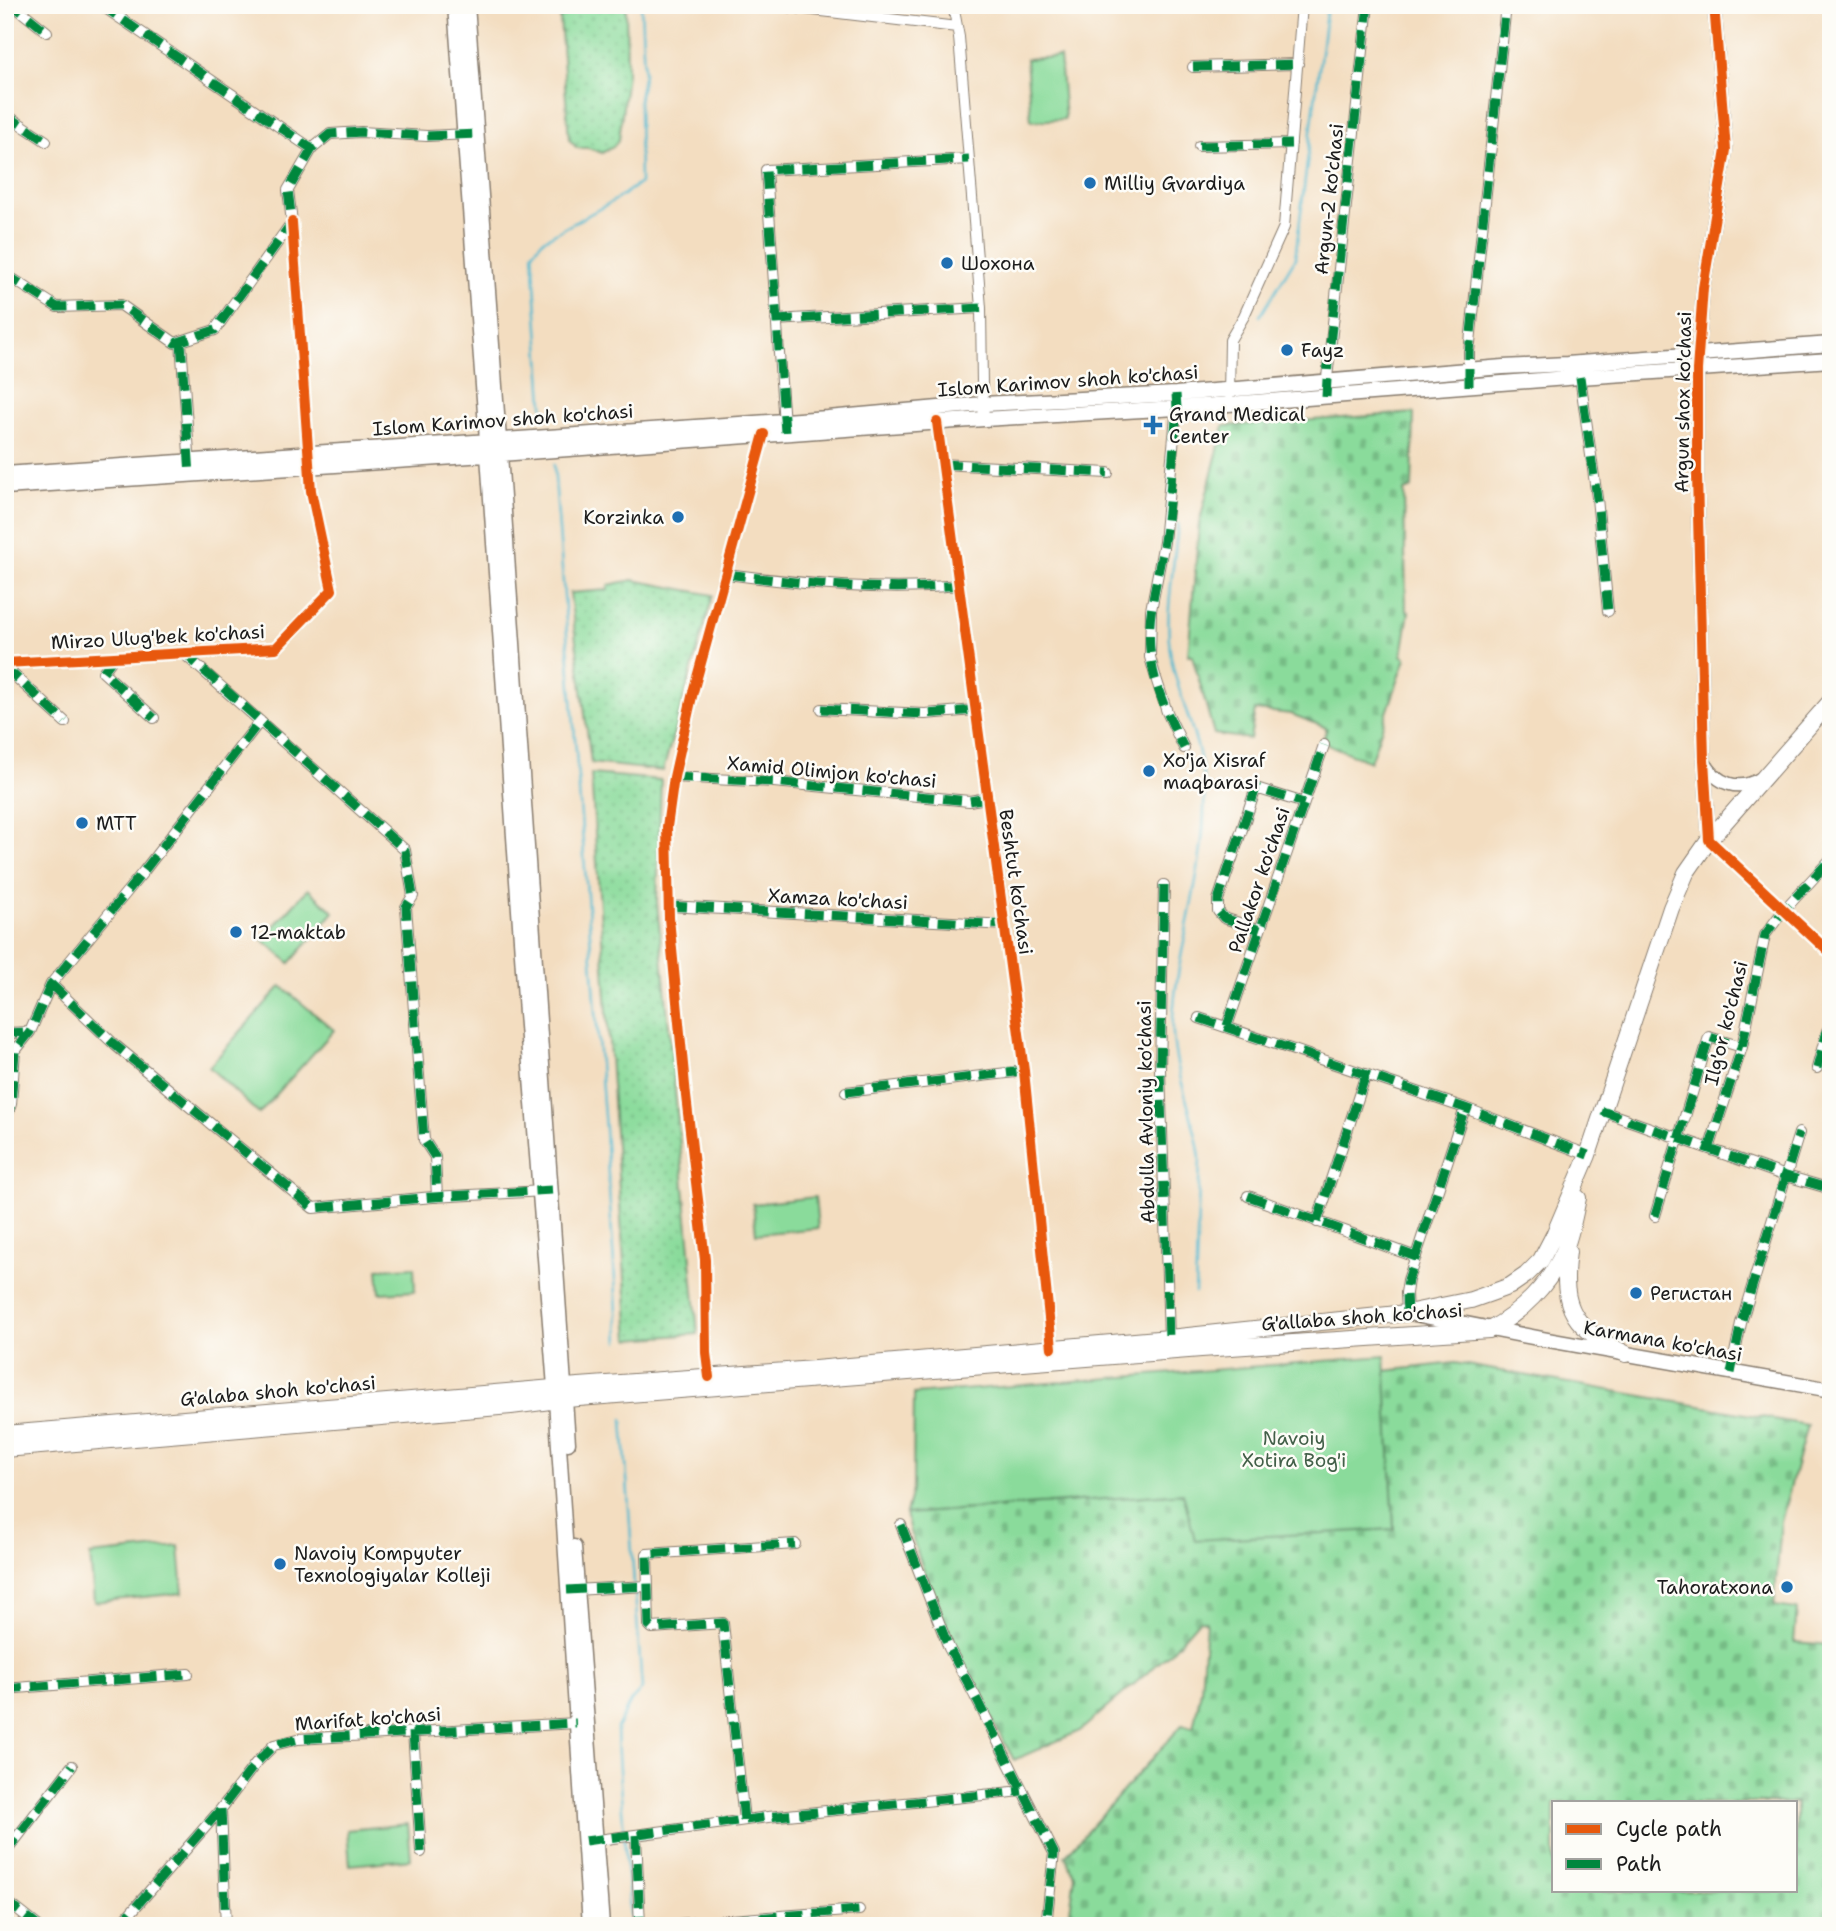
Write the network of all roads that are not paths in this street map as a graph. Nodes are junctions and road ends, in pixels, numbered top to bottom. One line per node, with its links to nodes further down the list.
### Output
1 (101, 5): 20 (street)
2 (455, 5): 16 (main road)
3 (467, 5): 16 (main road)
4 (771, 5): 11 (street)
5 (953, 5): 11 (street)
6 (1302, 5): 13 (street)
7 (1368, 5): 32 (street, Argun-2 ko'chasi)
8 (1506, 5): 30 (street)
9 (1714, 5): 29 (street, Argun shox ko'chasi)
10 (5, 10): 12 (street)
11 (957, 27): 21 (street)
12 (47, 32)
13 (1297, 64): 14 (street); 18 (street)
14 (1193, 67)
15 (5, 114): 17 (street)
16 (471, 134): 20 (street); 41 (main road)
17 (46, 141)
18 (1291, 144): 19 (street); 34 (street)
19 (1199, 146)
20 (312, 149): 22 (street)
21 (969, 159): 24 (street); 25 (street)
22 (292, 222): 26 (street); 42 (street)
23 (5, 274): 26 (street)
24 (981, 308): 25 (street); 37 (street)
25 (776, 320): 39 (street)
26 (181, 342): 44 (street)
27 (1831, 344): 29 (main road, Islom Karimov shoh ko'chasi)
28 (1831, 360): 29 (main road, Islom Karimov shoh ko'chasi)
29 (1698, 362): 30 (main road, Islom Karimov shoh ko'chasi); 31 (main road, Islom Karimov shoh ko'chasi); 62 (street, Argun shox ko'chasi)
30 (1468, 370): 32 (main road, Islom Karimov shoh ko'chasi); 33 (street)
31 (1580, 377): 33 (main road, Islom Karimov shoh ko'chasi); 50 (street)
32 (1326, 381): 34 (main road, Islom Karimov shoh ko'chasi); 35 (street, Argun-2 ko'chasi)
33 (1469, 386): 35 (main road, Islom Karimov shoh ko'chasi)
34 (1229, 397): 35 (main road, Islom Karimov shoh ko'chasi); 36 (main road, Islom Karimov shoh ko'chasi)
35 (1326, 397)
36 (1177, 401): 37 (main road, Islom Karimov shoh ko'chasi); 61 (street)
37 (984, 412): 38 (main road, Islom Karimov shoh ko'chasi); 39 (main road, Islom Karimov shoh ko'chasi)
38 (937, 422): 39 (main road, Islom Karimov shoh ko'chasi); 43 (street, Beshtut ko'chasi)
39 (784, 426): 40 (main road, Islom Karimov shoh ko'chasi); 41 (main road, Islom Karimov shoh ko'chasi)
40 (764, 434): 41 (main road, Islom Karimov shoh ko'chasi); 48 (street)
41 (494, 447): 42 (main road, Islom Karimov shoh ko'chasi); 95 (main road)
42 (309, 460): 44 (main road, Islom Karimov shoh ko'chasi); 51 (street, Mirzo Ulug'bek ko'chasi)
43 (942, 464): 45 (street); 49 (street, Beshtut ko'chasi)
44 (190, 467): 46 (main road, Islom Karimov shoh ko'chasi); 47 (main road, Islom Karimov shoh ko'chasi)
45 (1108, 473)
46 (5, 474)
47 (5, 487)
48 (727, 573): 49 (street); 63 (street)
49 (958, 584): 56 (street, Beshtut ko'chasi)
50 (1608, 611)
51 (182, 652): 52 (street, Mirzo Ulug'bek ko'chasi); 58 (street)
52 (114, 657): 53 (street, Mirzo Ulug'bek ko'chasi); 57 (street)
53 (5, 665): 59 (street)
54 (1831, 701): 64 (main road)
55 (822, 709): 56 (street)
56 (975, 710): 65 (street, Beshtut ko'chasi)
57 (154, 718)
58 (260, 721): 75 (street); 97 (street)
59 (65, 722)
60 (1324, 745): 66 (street, Pallakor ko'chasi)
61 (1184, 748)
62 (1704, 761): 64 (street); 67 (street, Argun shox ko'chasi)
63 (674, 777): 65 (street, Xamid Olimjon ko'chasi); 70 (street)
64 (1763, 778): 67 (main road)
65 (987, 798): 72 (street, Beshtut ko'chasi)
66 (1304, 803): 73 (street, Pallakor ko'chasi); 73 (street)
67 (1709, 840): 71 (street); 87 (main road)
68 (1831, 859): 71 (street, Ilg'or ko'chasi)
69 (1164, 885): 104 (street, Abdulla Avloniy ko'chasi)
70 (669, 906): 72 (street, Xamza ko'chasi); 108 (street)
71 (1783, 911): 74 (street); 81 (street, Ilg'or ko'chasi)
72 (1005, 925): 83 (street, Beshtut ko'chasi)
73 (1260, 930): 77 (street, Pallakor ko'chasi)
74 (1831, 954)
75 (51, 984): 79 (street); 97 (street)
76 (1199, 1018): 77 (street)
77 (1227, 1026): 84 (street)
78 (1831, 1026): 82 (street)
79 (30, 1032): 80 (street); 88 (street)
80 (5, 1033)
81 (1742, 1047): 90 (street); 91 (street, Ilg'or ko'chasi)
82 (1817, 1068)
83 (1024, 1071): 85 (street); 105 (street, Beshtut ko'chasi)
84 (1366, 1074): 86 (street); 99 (street)
85 (846, 1091)
86 (1465, 1108): 92 (street); 101 (street)
87 (1602, 1111): 90 (street); 92 (main road)
88 (5, 1123)
89 (1799, 1133): 93 (street)
90 (1678, 1138): 91 (street); 98 (street)
91 (1709, 1149): 93 (street)
92 (1588, 1154): 100 (main road); 102 (main road)
93 (1786, 1176): 94 (street); 107 (street)
94 (1831, 1189)
95 (546, 1191): 97 (street); 110 (main road)
96 (1248, 1196): 99 (street)
97 (437, 1197)
98 (1654, 1216)
99 (1317, 1222): 101 (street)
100 (1570, 1235): 103 (main road); 106 (main road)
101 (1416, 1257): 102 (street)
102 (1408, 1313): 103 (main road, G'allaba shoh ko'chasi); 104 (main road, G'allaba shoh ko'chasi)
103 (1489, 1329): 106 (main road, Karmana ko'chasi); 110 (main road, G'allaba shoh ko'chasi)
104 (1169, 1338): 105 (main road, G'allaba shoh ko'chasi)
105 (1052, 1348): 108 (main road, G'allaba shoh ko'chasi)
106 (1626, 1354): 107 (main road, Karmana ko'chasi)
107 (1731, 1373): 109 (main road, Karmana ko'chasi)
108 (709, 1377): 110 (main road, G'allaba shoh ko'chasi)
109 (1831, 1390)
110 (560, 1394): 111 (main road, G'allaba shoh ko'chasi); 112 (main road, G'alaba shoh ko'chasi); 117 (main road)
111 (512, 1406): 113 (main road, G'alaba shoh ko'chasi)
112 (5, 1434)
113 (5, 1449)
114 (901, 1525): 123 (street)
115 (795, 1544): 116 (street)
116 (647, 1586): 117 (street); 125 (street)
117 (572, 1590): 120 (main road); 127 (main road)
118 (188, 1674): 119 (street)
119 (5, 1689)
120 (576, 1723): 121 (street, Marifat ko'chasi); 127 (main road)
121 (413, 1732): 124 (street, Marifat ko'chasi); 128 (street)
122 (72, 1766): 129 (street)
123 (1021, 1791): 125 (street); 139 (street)
124 (221, 1809): 133 (street, Marifat ko'chasi); 134 (street)
125 (744, 1820): 126 (street)
126 (636, 1835): 127 (street); 137 (street)
127 (590, 1841): 135 (main road); 136 (main road)
128 (421, 1852)
129 (5, 1853)
130 (5, 1900): 132 (street)
131 (859, 1910): 138 (street)
132 (38, 1926)
133 (119, 1926)
134 (226, 1926)
135 (590, 1926)
136 (602, 1926)
137 (640, 1926)
138 (652, 1926)
139 (1046, 1926)

